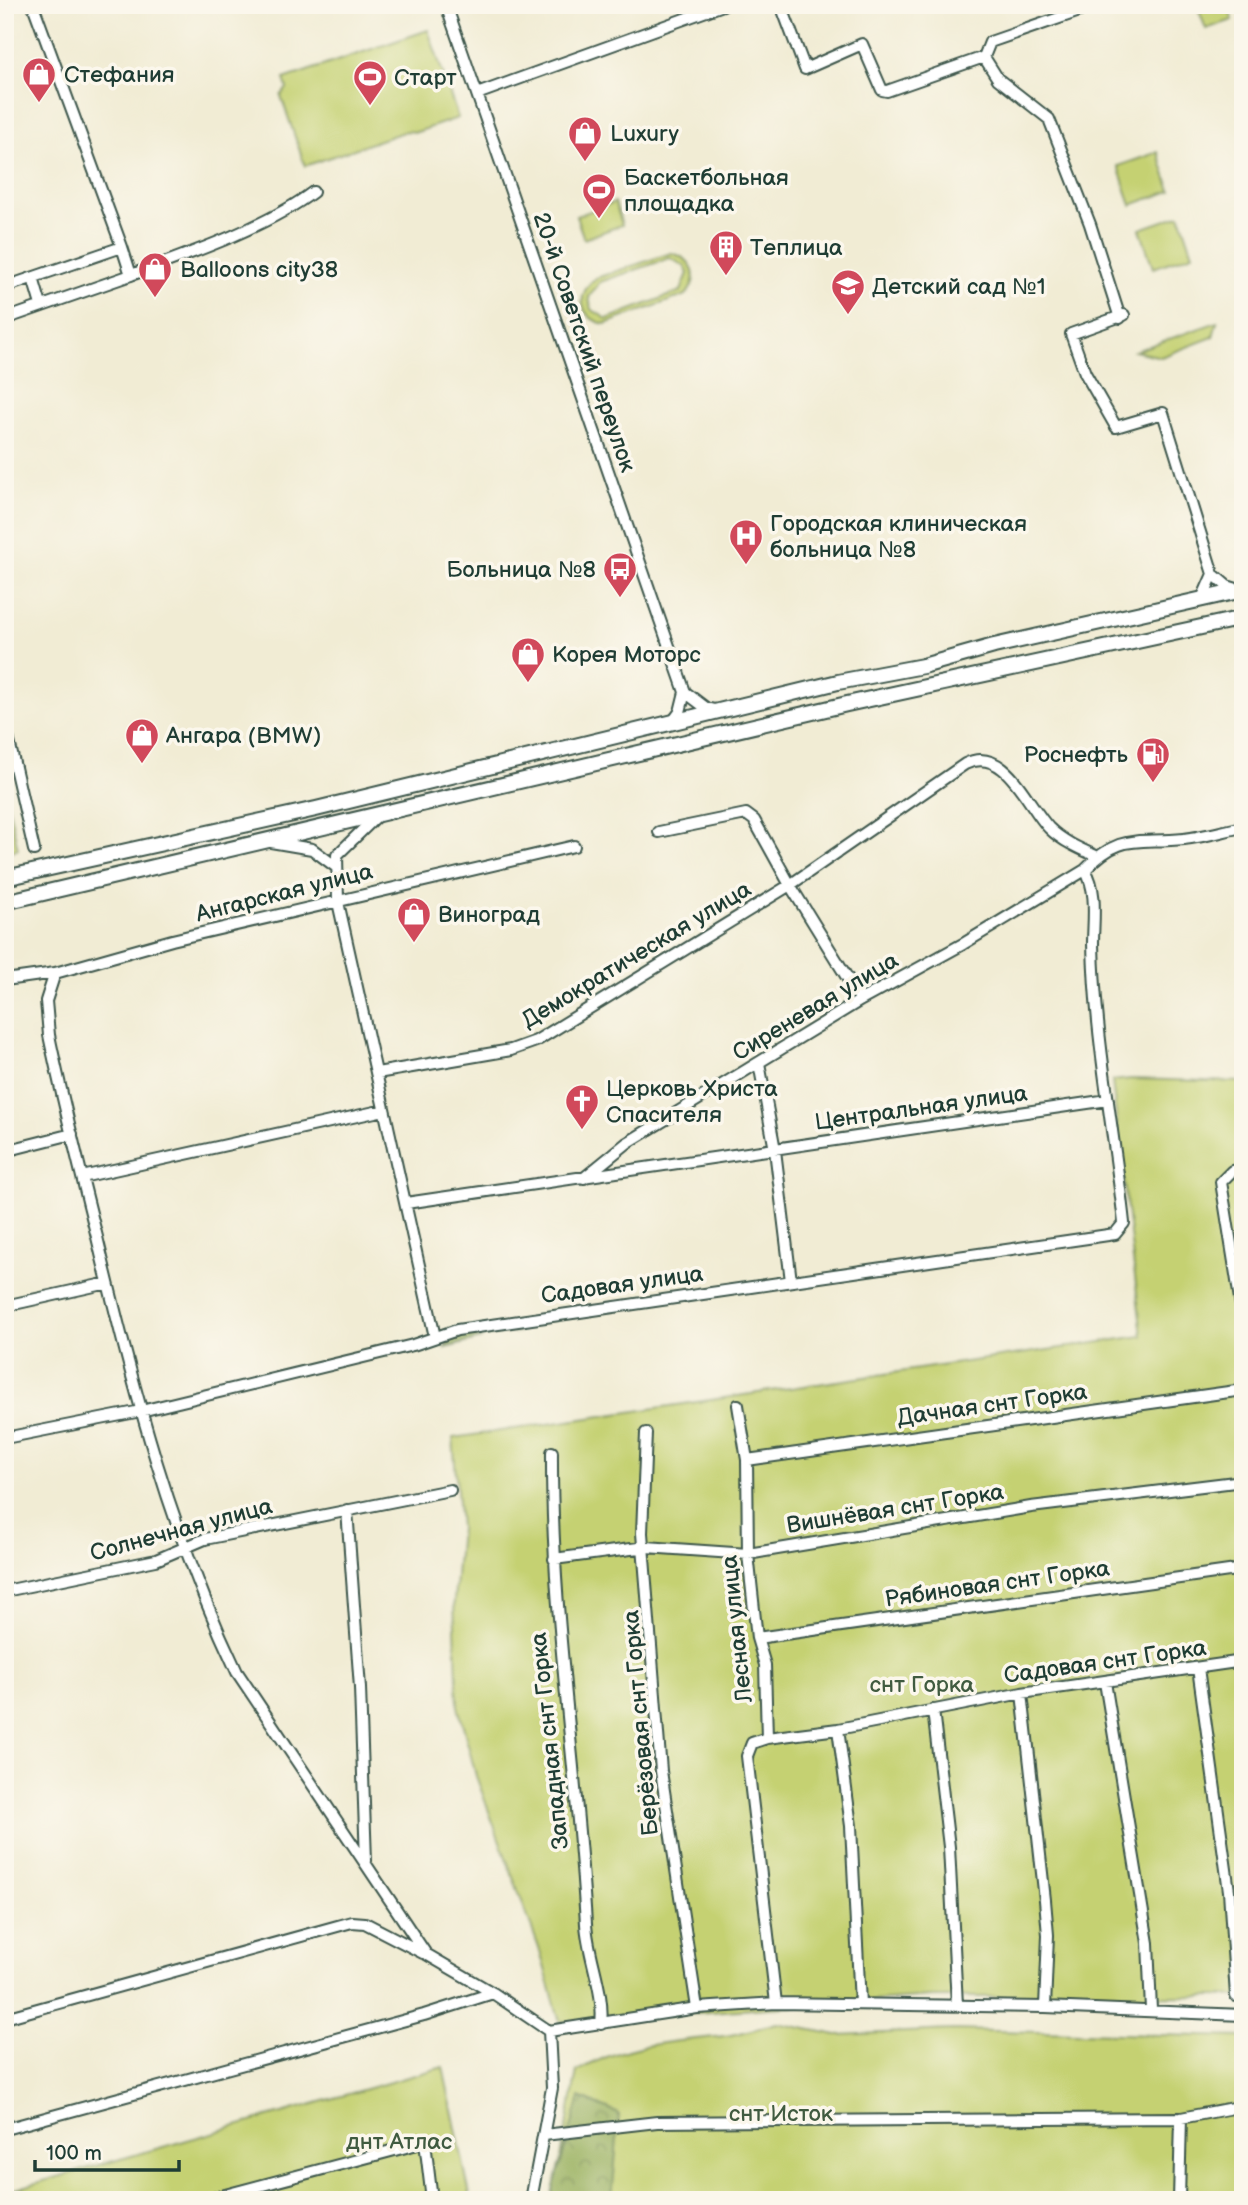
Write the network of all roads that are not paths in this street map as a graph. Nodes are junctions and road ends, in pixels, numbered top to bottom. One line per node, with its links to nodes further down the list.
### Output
1 (33, 5): 9 (street)
2 (446, 5): 7 (street, 20-й Советский переулок)
3 (723, 5): 7 (street)
4 (781, 5): 6 (street)
5 (1097, 5): 6 (street)
6 (984, 57): 15 (street)
7 (477, 94): 19 (street, 20-й Советский переулок)
8 (313, 192): 10 (street)
9 (122, 247): 10 (street); 11 (street)
10 (131, 275): 13 (street)
11 (33, 278): 12 (street); 13 (street)
12 (5, 287)
13 (41, 305): 14 (street)
14 (5, 319)
15 (1213, 575): 16 (street); 17 (street)
16 (1241, 590): 17 (main road)
17 (1202, 600): 20 (main road)
18 (1243, 618): 23 (main road)
19 (685, 692): 20 (street); 22 (street)
20 (719, 711): 22 (main road)
21 (5, 724): 28 (street)
22 (671, 724): 30 (main road)
23 (377, 816): 26 (main road); 31 (street)
24 (1243, 827): 29 (street)
25 (659, 832): 34 (street)
26 (268, 842): 31 (street); 35 (main road)
27 (574, 846): 36 (street, Ангарская улица)
28 (34, 850): 30 (street); 33 (street)
29 (1096, 856): 32 (street, Сиреневая улица); 34 (street, Демократическая улица)
30 (61, 866): 33 (main road)
31 (335, 866): 36 (street)
32 (1085, 870): 39 (street, Сиреневая улица); 42 (street, Садовая улица)
33 (9, 878)
34 (790, 886): 39 (street); 41 (street, Демократическая улица)
35 (5, 902)
36 (338, 902): 37 (street, Ангарская улица); 41 (street)
37 (55, 973): 38 (street, Ангарская улица); 44 (street)
38 (5, 980)
39 (861, 1000): 40 (street, Сиреневая улица)
40 (759, 1063): 45 (street); 49 (street, Сиреневая улица)
41 (377, 1073): 43 (street)
42 (1108, 1100): 45 (street, Центральная улица); 51 (street, Садовая улица)
43 (384, 1110): 48 (street); 50 (street)
44 (72, 1133): 46 (street); 48 (street)
45 (775, 1150): 49 (street, Центральная улица); 51 (street)
46 (5, 1151)
47 (1243, 1168): 54 (street)
48 (82, 1177): 52 (street)
49 (584, 1178): 50 (street, Центральная улица)
50 (406, 1203): 55 (street)
51 (791, 1280): 55 (street, Садовая улица)
52 (108, 1283): 53 (street); 58 (street)
53 (5, 1306)
54 (1243, 1318)
55 (435, 1337): 58 (street, Садовая улица)
56 (1243, 1390): 62 (street, Дачная снт Горка)
57 (738, 1405): 62 (street, Лесная улица)
58 (141, 1411): 60 (street, Садовая улица); 66 (street)
59 (646, 1433): 67 (street, Берёзовая снт Горка)
60 (5, 1438)
61 (552, 1452): 69 (street, Западная снт Горка)
62 (747, 1460): 68 (street, Лесная улица)
63 (1243, 1480): 68 (street, Вишнёвая снт Горка)
64 (450, 1490): 65 (street, Солнечная улица)
65 (347, 1510): 66 (street, Солнечная улица); 80 (street)
66 (182, 1547): 71 (street, Солнечная улица); 80 (street)
67 (646, 1547): 68 (street, Вишнёвая снт Горка); 69 (street, Вишнёвая снт Горка); 88 (street, Берёзовая снт Горка)
68 (748, 1554): 72 (street, Лесная улица)
69 (554, 1559): 92 (street, Западная снт Горка)
70 (1243, 1569): 72 (street, Рябиновая снт Горка)
71 (5, 1591)
72 (757, 1639): 79 (street, Лесная улица)
73 (1243, 1661): 74 (street, Садовая снт Горка)
74 (1198, 1668): 75 (street, Садовая снт Горка); 83 (street)
75 (1105, 1682): 76 (street, Садовая снт Горка); 89 (street)
76 (1022, 1693): 77 (street, Садовая снт Горка); 87 (street)
77 (933, 1710): 78 (street, Садовая снт Горка); 86 (street)
78 (838, 1729): 79 (street, Садовая снт Горка); 85 (street)
79 (767, 1738): 84 (street)
80 (366, 1861): 81 (street)
81 (426, 1954): 82 (street); 91 (street)
82 (493, 1993): 93 (street); 96 (street)
83 (1236, 1996)
84 (776, 2003): 85 (street); 88 (street)
85 (860, 2004): 86 (street)
86 (957, 2005): 87 (street)
87 (1045, 2007): 89 (street)
88 (697, 2008): 92 (street)
89 (1151, 2010): 90 (street)
90 (1243, 2015)
91 (5, 2018)
92 (600, 2024): 93 (street)
93 (549, 2031): 97 (street)
94 (1243, 2106): 95 (street)
95 (1181, 2118): 97 (street); 101 (street)
96 (5, 2129)
97 (544, 2136): 100 (street)
98 (206, 2200): 99 (street)
99 (432, 2200)
100 (531, 2200)
101 (1179, 2200)

